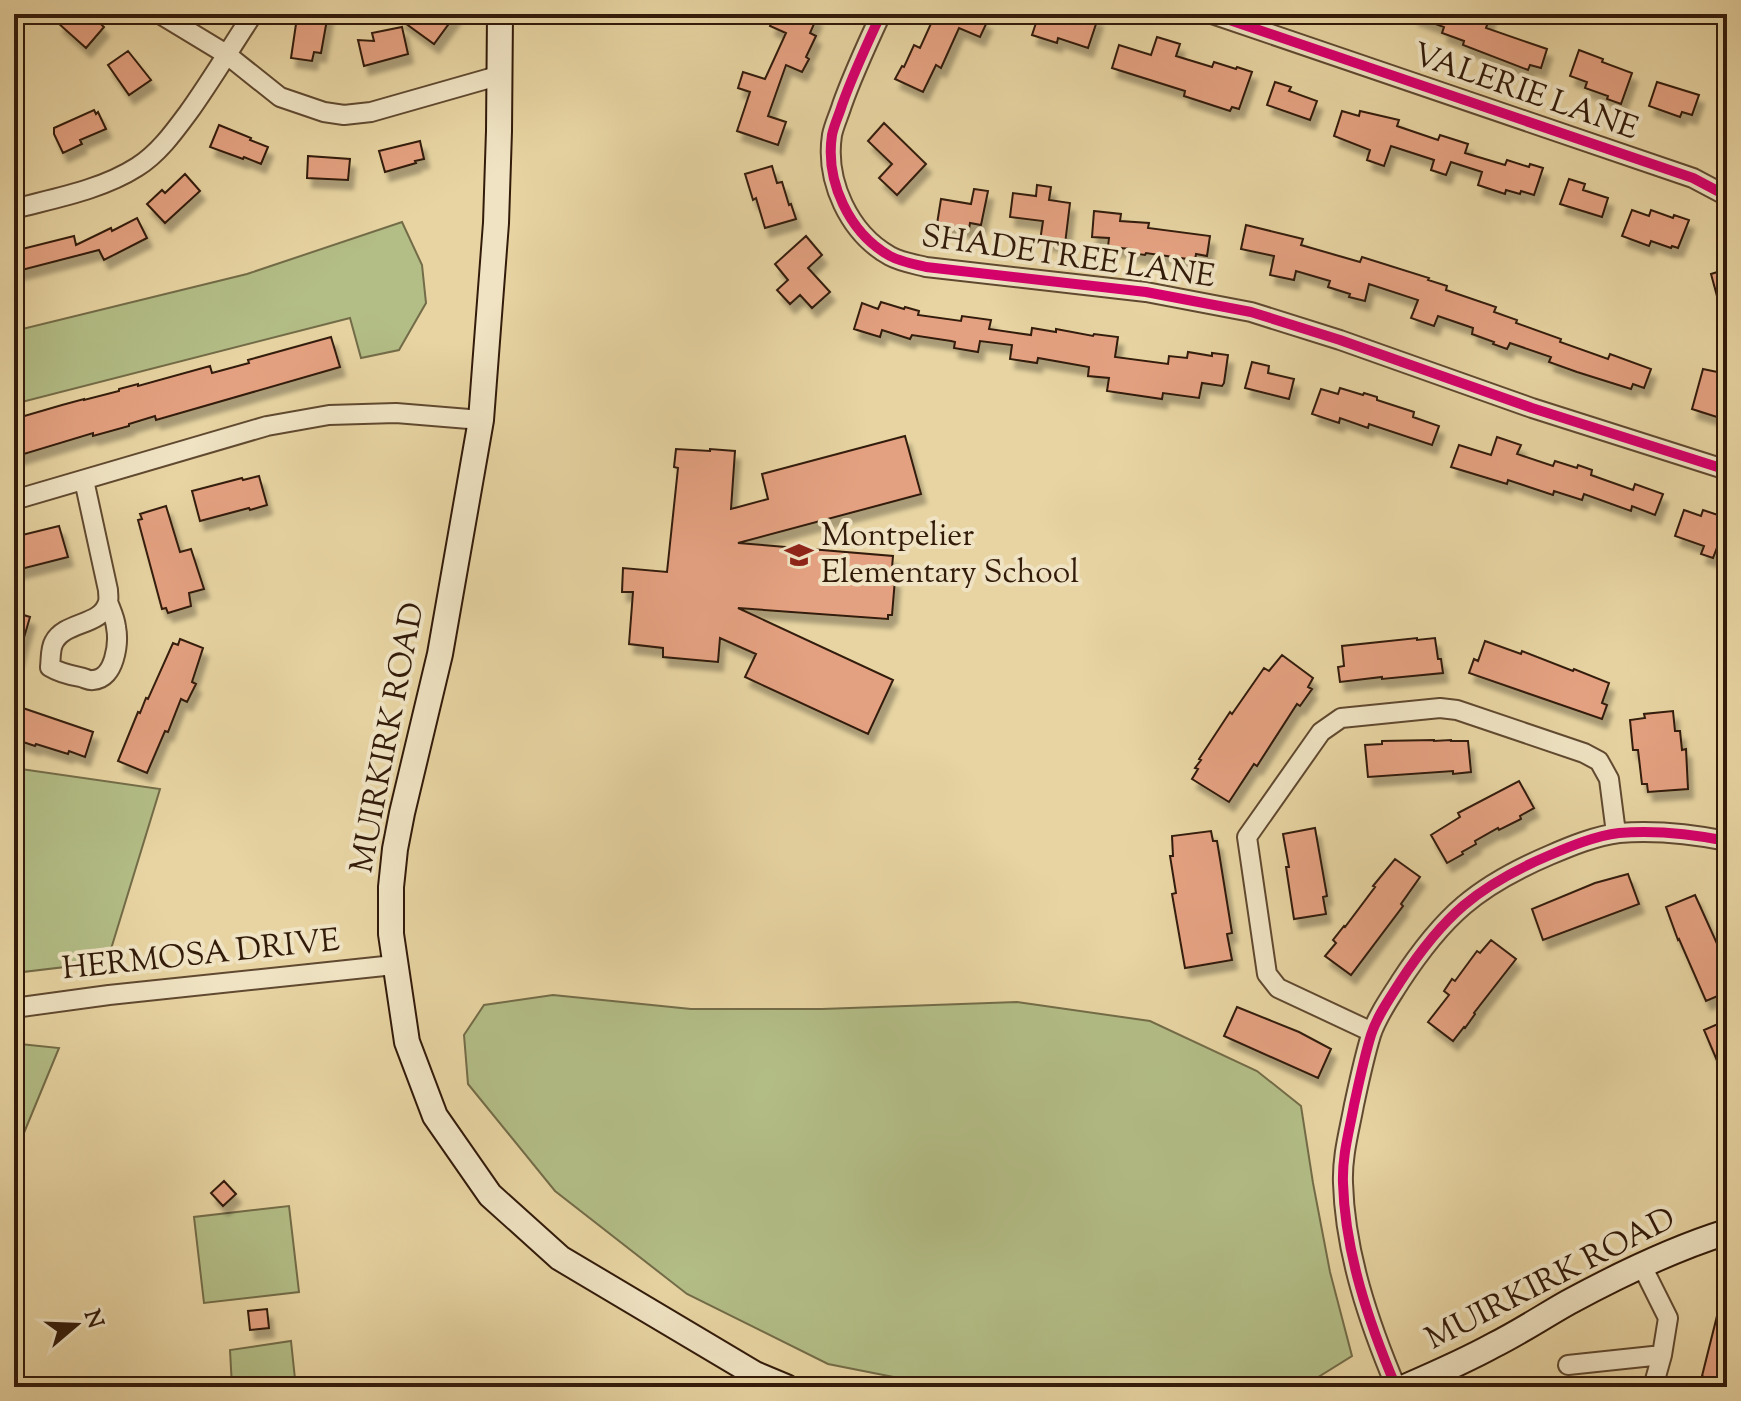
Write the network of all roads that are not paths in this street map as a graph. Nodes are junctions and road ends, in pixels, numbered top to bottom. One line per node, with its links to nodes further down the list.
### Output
1 (160, 14): 6 (street)
2 (253, 14): 6 (street)
3 (500, 14): 7 (main road, MUIRKIRK ROAD)
4 (881, 14): 11 (street, SHADETREE LANE)
5 (1212, 14): 8 (street, VALERIE LANE)
6 (226, 54): 7 (street); 9 (street)
7 (501, 75): 10 (main road, MUIRKIRK ROAD)
8 (1727, 196)
9 (14, 209)
10 (481, 420): 12 (street); 17 (main road, MUIRKIRK ROAD)
11 (1727, 470)
12 (84, 480): 13 (street); 14 (street)
13 (14, 500)
14 (108, 602): 14 (street)
15 (1616, 833): 16 (street); 19 (street); 19 (street)
16 (1727, 841)
17 (394, 965): 18 (street, HERMOSA DRIVE); 24 (main road, MUIRKIRK ROAD)
18 (14, 1008)
19 (1372, 1032): 25 (street)
20 (1727, 1232): 21 (main road, MUIRKIRK ROAD)
21 (1642, 1266): 22 (street); 26 (main road, MUIRKIRK ROAD)
22 (1662, 1355): 23 (street); 27 (street)
23 (1568, 1365)
24 (786, 1387)
25 (1396, 1387)
26 (1405, 1387)
27 (1653, 1387)

